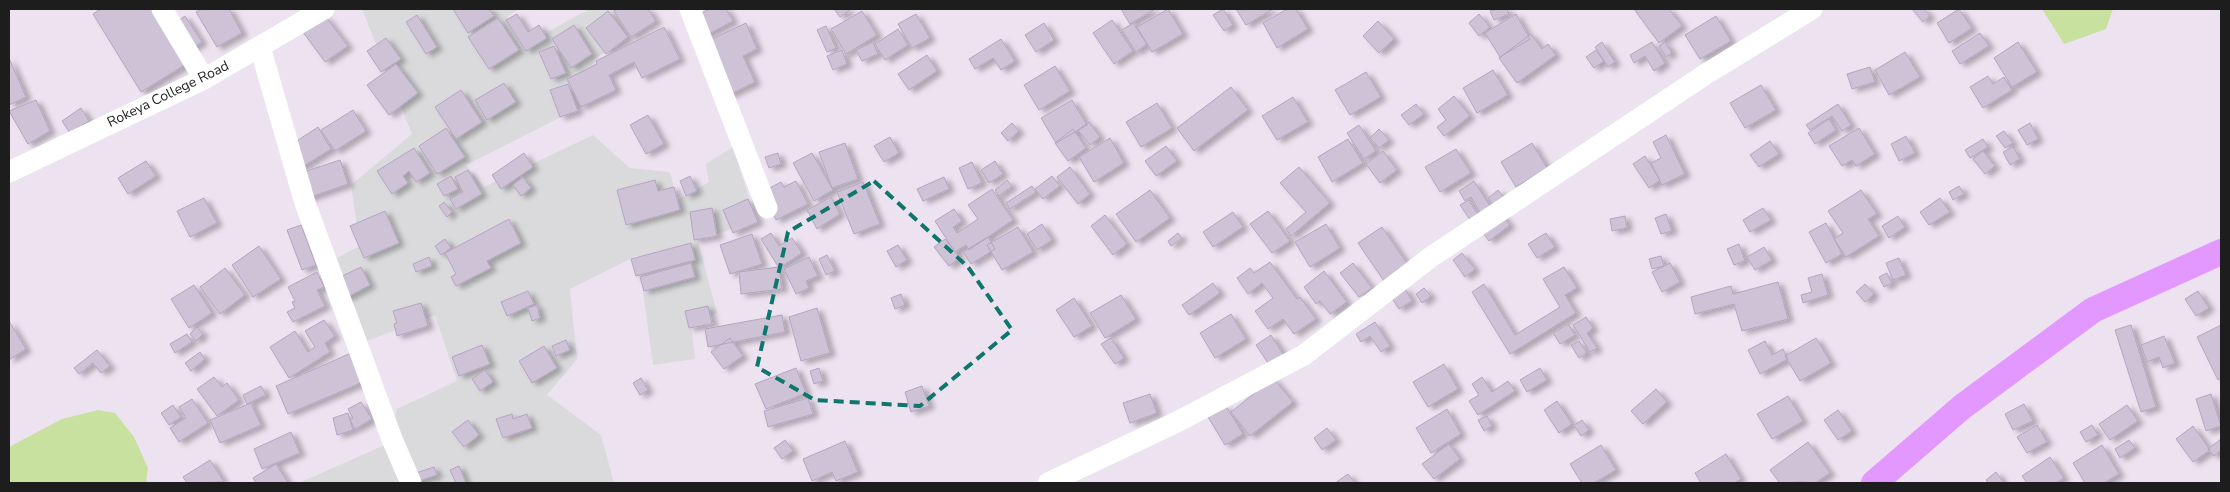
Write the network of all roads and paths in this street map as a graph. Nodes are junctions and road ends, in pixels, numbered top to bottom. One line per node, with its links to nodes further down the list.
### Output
1 (162, 9): 6 (street)
2 (324, 9): 5 (street, Rokeya College Road)
3 (690, 9): 8 (street)
4 (1812, 9): 11 (street)
5 (260, 48): 6 (street, Rokeya College Road); 10 (street)
6 (204, 79): 7 (street, Rokeya College Road)
7 (9, 172)
8 (767, 208)
9 (2221, 252): 12 (main road)
10 (411, 483)
11 (1048, 483)
12 (1874, 483)

